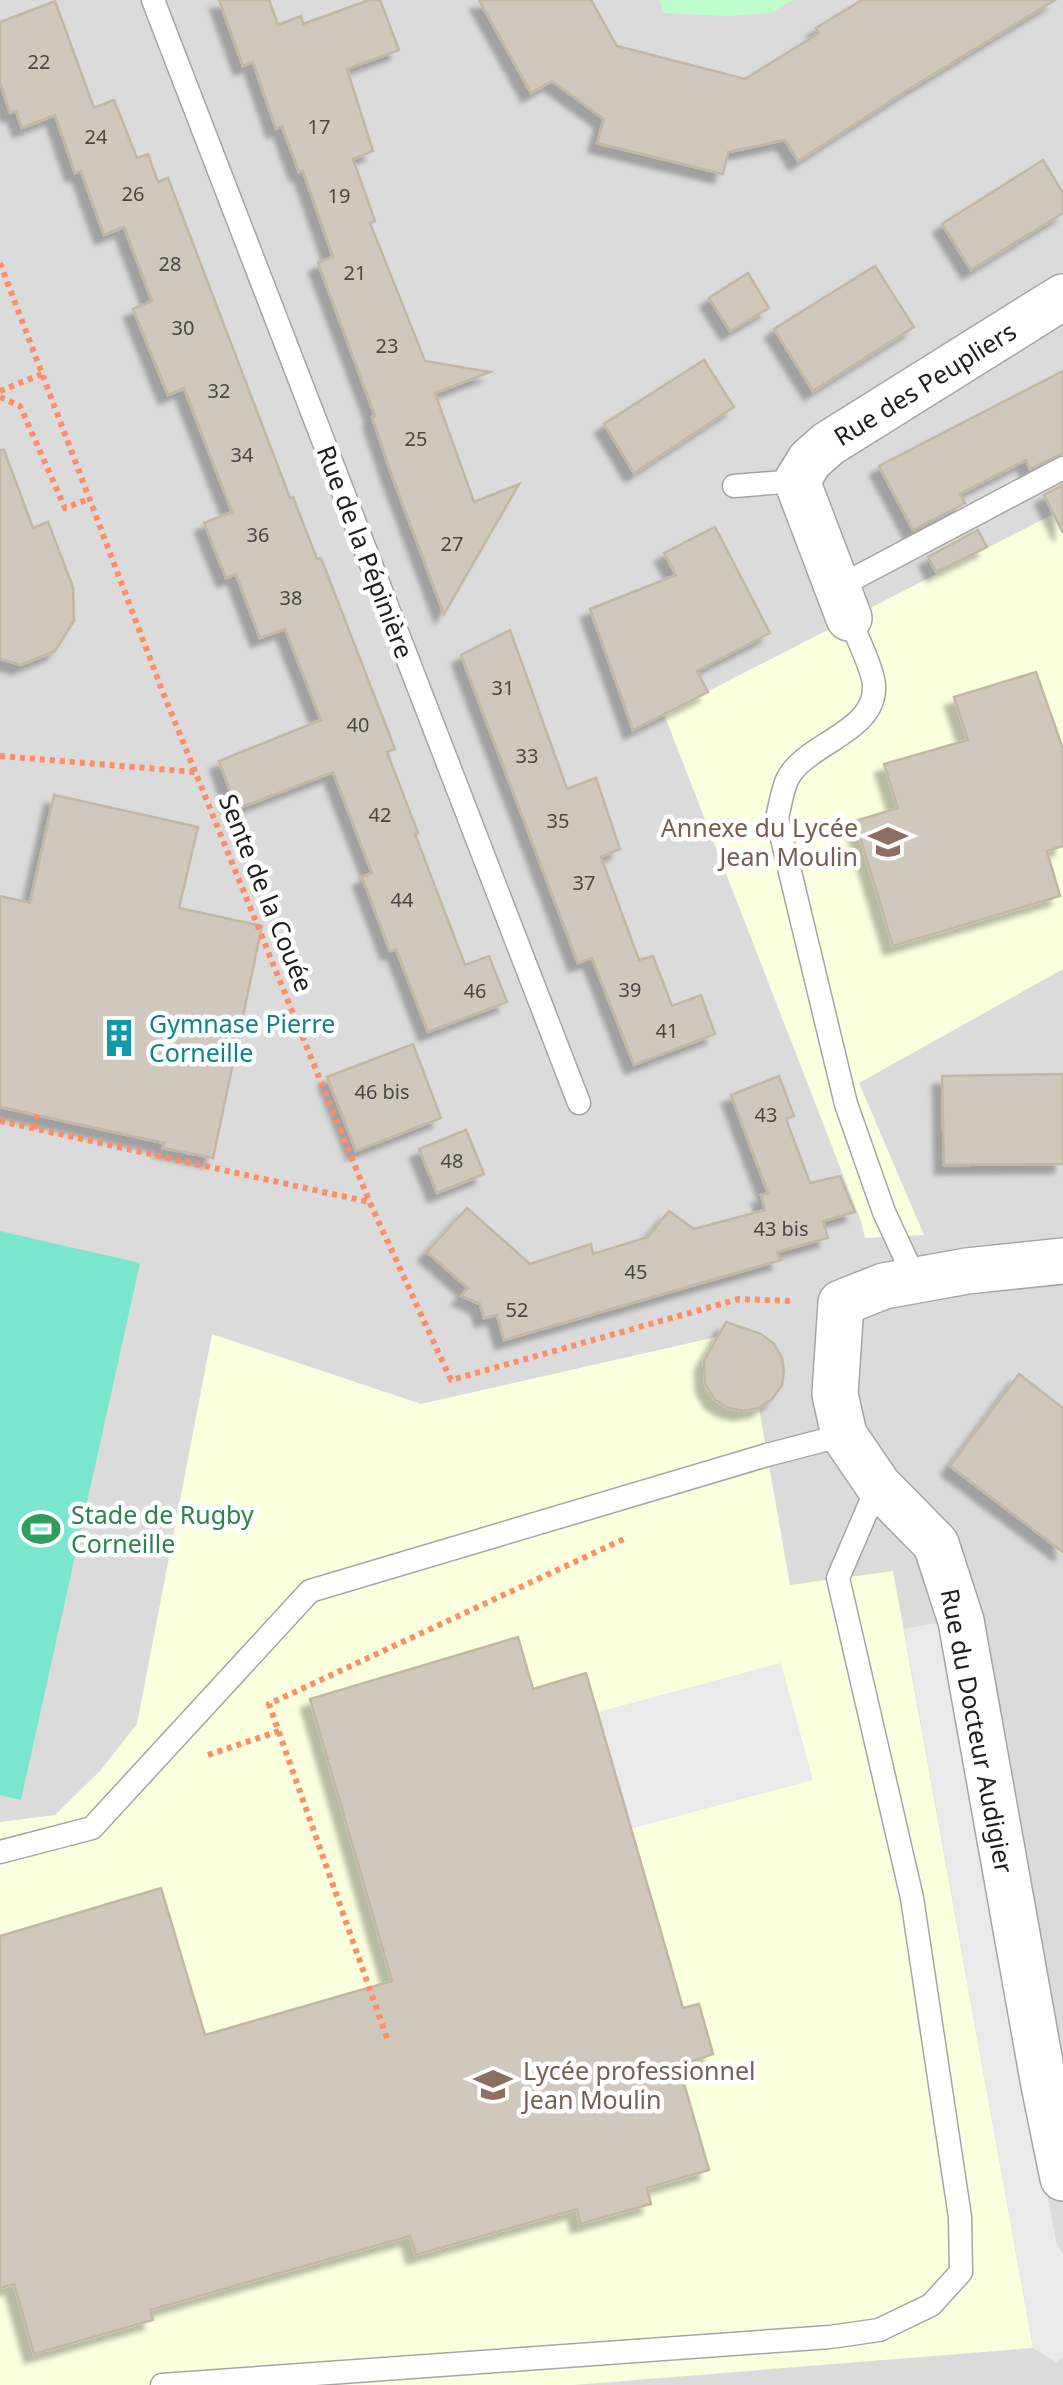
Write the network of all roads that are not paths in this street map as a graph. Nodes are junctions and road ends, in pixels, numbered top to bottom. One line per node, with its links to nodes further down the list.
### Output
1 (153, 0): 7 (lane, Rue de la Pépinière)
2 (1063, 298): 4 (street, Rue des Peupliers)
3 (1063, 468): 6 (lane)
4 (797, 480): 5 (lane); 6 (street)
5 (734, 486)
6 (844, 603): 9 (lane)
7 (579, 1104)
8 (1063, 1261): 9 (street)
9 (916, 1281): 10 (street, Rue du Docteur Audigier)
10 (844, 1435): 11 (street, Rue du Docteur Audigier); 12 (lane)
11 (878, 1484): 13 (street, Rue du Docteur Audigier); 14 (lane)
12 (0, 1852)
13 (1063, 2178)
14 (162, 2385)

